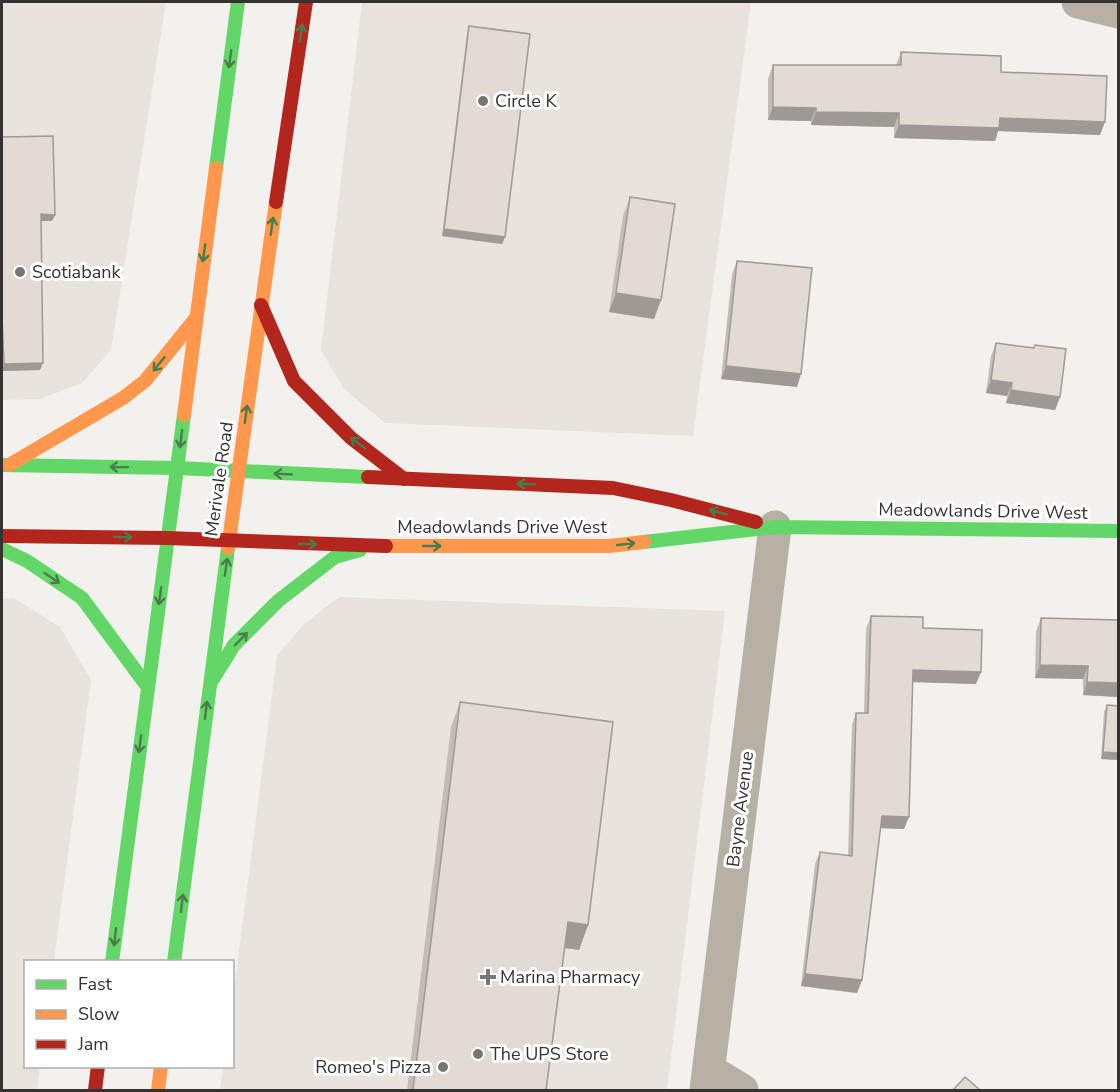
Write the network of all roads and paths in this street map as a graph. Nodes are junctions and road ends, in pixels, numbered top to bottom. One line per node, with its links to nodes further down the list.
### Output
1 (238, 2): 6 (main road, one-way to 6)
2 (306, 2): 5 (main road, Merivale Road, one-way to 2)
3 (1078, 2): 4 (street)
4 (1119, 12)
5 (261, 305): 9 (main road, Merivale Road, one-way to 5); 10 (main road, one-way to 5)
6 (196, 318): 7 (main road, one-way to 7); 8 (main road, one-way to 8)
7 (5, 465): 8 (main road, Meadowlands Drive West, one-way to 7)
8 (177, 468): 9 (main road, Meadowlands Drive West); 14 (main road)
9 (238, 471): 10 (main road, Meadowlands Drive West, one-way to 9); 15 (main road, Merivale Road)
10 (404, 479): 11 (main road, Meadowlands Drive West, one-way to 10)
11 (775, 527): 12 (main road, Meadowlands Drive West); 16 (main road, Meadowlands Drive West, one-way to 11); 24 (street, Bayne Avenue)
12 (1119, 531)
13 (2, 536): 14 (main road, Meadowlands Drive West, one-way to 14)
14 (167, 538): 15 (main road, Meadowlands Drive West); 18 (main road, one-way to 18)
15 (229, 541): 16 (main road, Meadowlands Drive West, one-way to 16); 19 (main road, Merivale Road, one-way to 15)
16 (373, 546): 19 (main road, one-way to 16)
17 (2, 549): 18 (main road, one-way to 18)
18 (147, 686): 20 (main road, one-way to 20)
19 (208, 687): 21 (main road, Merivale Road, one-way to 19)
20 (112, 960)
21 (174, 960)
22 (98, 1068): 25 (main road)
23 (161, 1068): 26 (main road)
24 (707, 1080): 27 (street)
25 (95, 1090)
26 (158, 1090)
27 (742, 1090)

